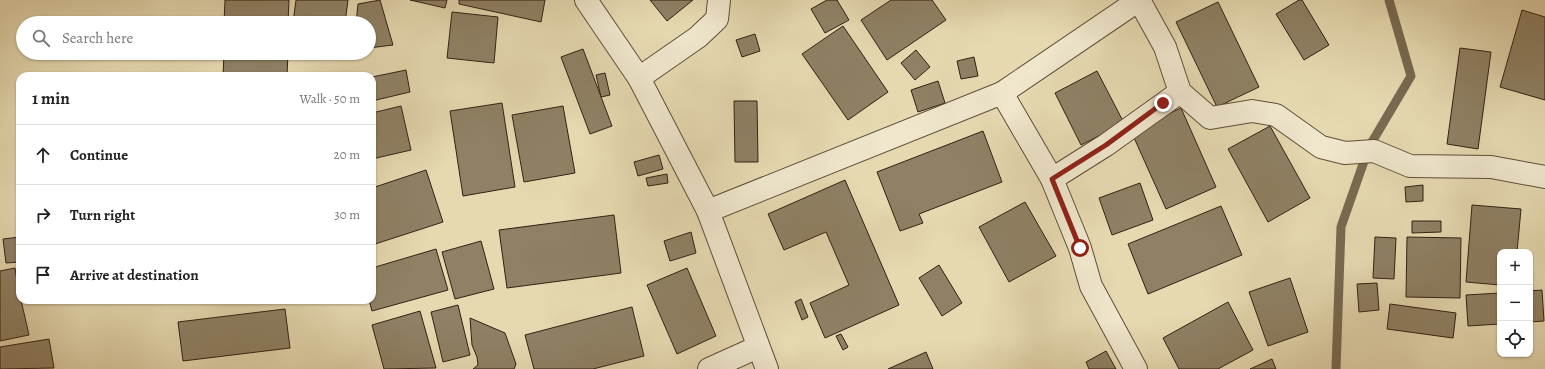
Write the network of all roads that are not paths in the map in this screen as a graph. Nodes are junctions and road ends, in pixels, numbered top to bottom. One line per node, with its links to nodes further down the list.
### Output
1 (586, 0): 4 (street)
2 (719, 0): 4 (street)
3 (1139, 0): 5 (street); 6 (street)
4 (639, 78): 9 (street)
5 (1180, 92): 7 (street); 8 (street)
6 (1002, 93): 8 (street); 9 (street)
7 (1545, 177)
8 (1052, 179): 13 (street)
9 (708, 211): 10 (street)
10 (758, 346): 11 (street); 12 (street)
11 (709, 369)
12 (767, 369)
13 (1136, 369)

